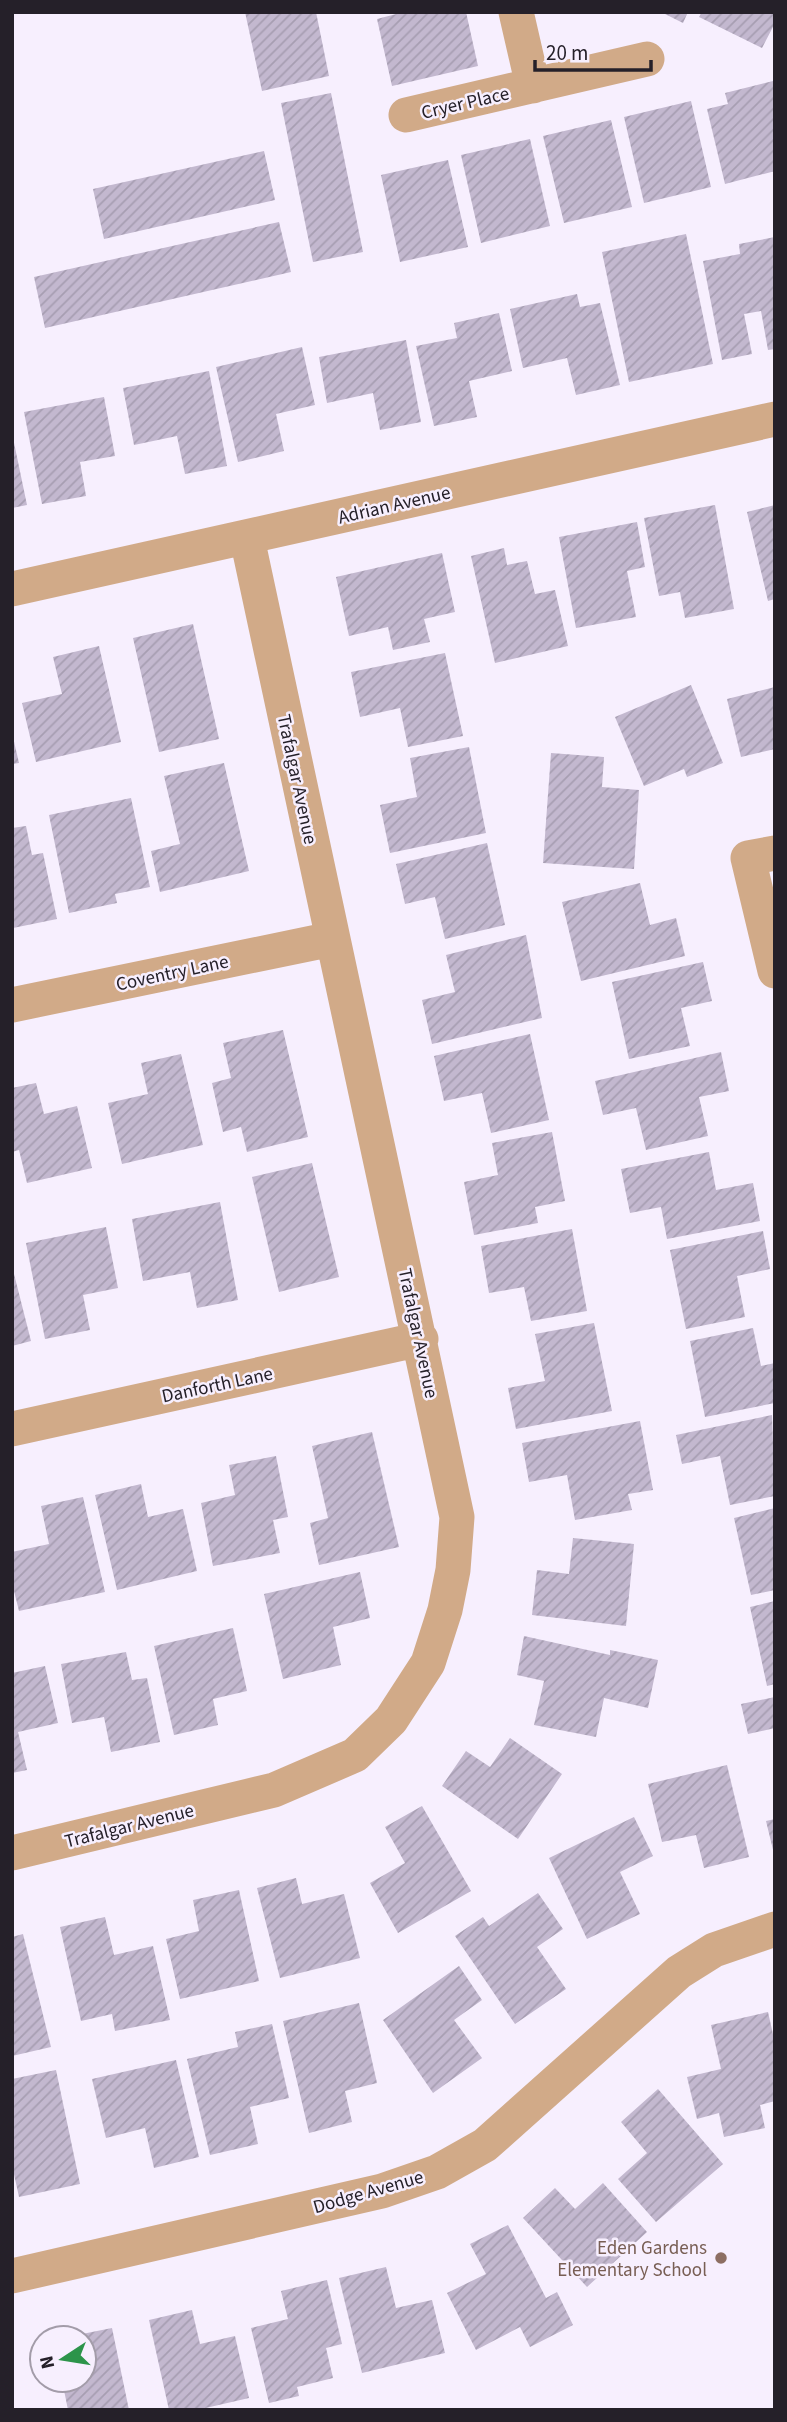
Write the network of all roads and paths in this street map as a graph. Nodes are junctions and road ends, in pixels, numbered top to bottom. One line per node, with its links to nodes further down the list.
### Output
1 (516, 12): 3 (street)
2 (647, 59): 3 (street, Cryer Place)
3 (533, 86): 4 (street, Cryer Place)
4 (406, 115)
5 (775, 419): 6 (street, Adrian Avenue)
6 (247, 538): 7 (street, Adrian Avenue); 9 (street, Trafalgar Avenue)
7 (12, 589)
8 (775, 853): 10 (street)
9 (332, 939): 11 (street, Coventry Lane); 12 (street, Trafalgar Avenue)
10 (775, 971)
11 (12, 1005)
12 (421, 1339): 13 (street, Danforth Lane); 14 (street, Trafalgar Avenue)
13 (12, 1429)
14 (12, 1853)
15 (775, 1928): 16 (street, Dodge Avenue)
16 (12, 2276)

